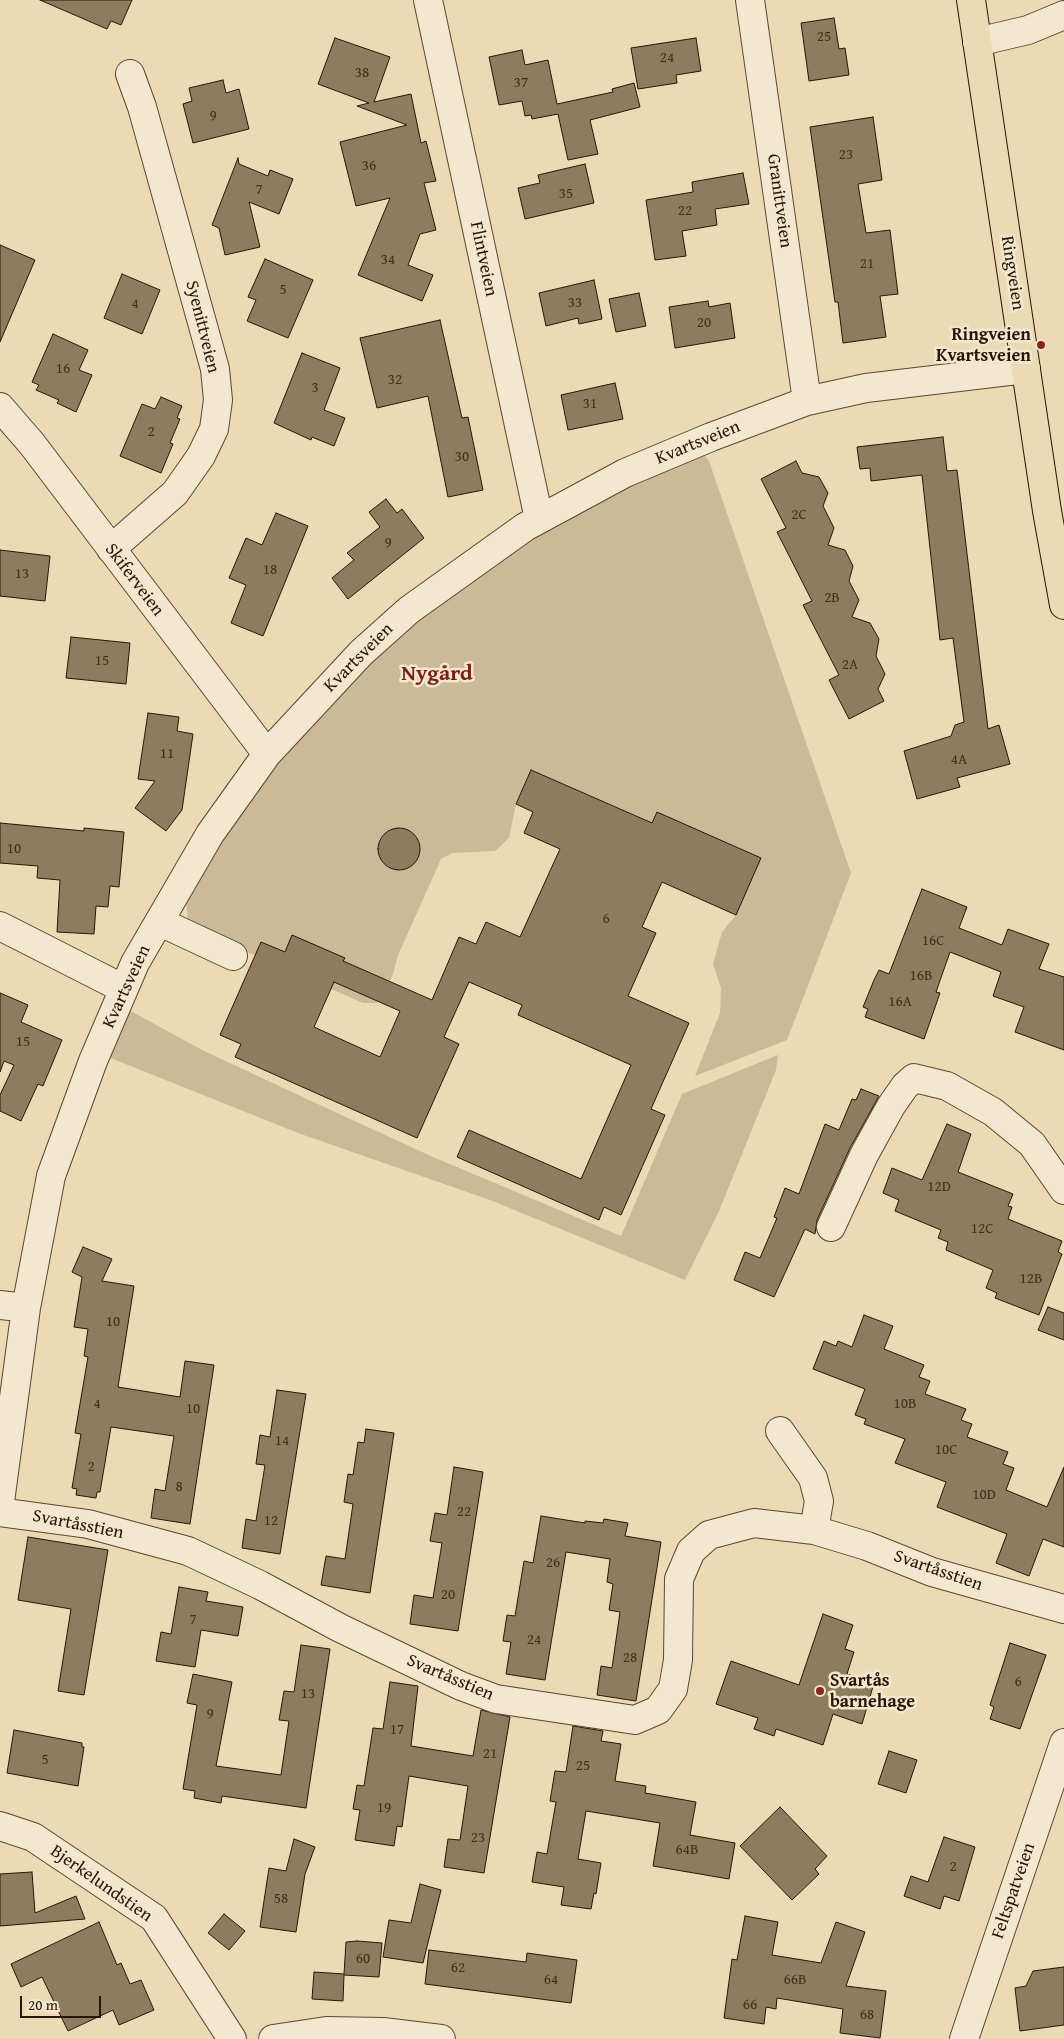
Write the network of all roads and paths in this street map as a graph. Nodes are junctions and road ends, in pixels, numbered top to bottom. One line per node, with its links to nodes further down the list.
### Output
1 (428, 0): 10 (street, Flintveien)
2 (750, 0): 8 (street, Granittveien)
3 (971, 0): 5 (main road, Ringveien)
4 (1064, 15): 5 (street)
5 (977, 42): 7 (main road, Ringveien)
6 (130, 74): 11 (street, Syenittveien)
7 (1026, 369): 8 (street, Kvartsveien); 12 (main road, Ringveien)
8 (808, 401): 10 (street, Kvartsveien)
9 (0, 407): 11 (street, Skiferveien)
10 (538, 519): 13 (street, Kvartsveien)
11 (111, 549): 13 (street, Skiferveien)
12 (1064, 605)
13 (267, 754): 14 (street, Kvartsveien)
14 (160, 922): 16 (street); 17 (street, Kvartsveien)
15 (0, 926): 17 (street)
16 (233, 956)
17 (124, 989): 20 (street, Kvartsveien)
18 (1064, 1190): 19 (street)
19 (831, 1227)
20 (13, 1307): 22 (street, Kvartsveien)
21 (780, 1431): 24 (street)
22 (0, 1502)
23 (0, 1512): 24 (street, Svartåsstien)
24 (814, 1530): 25 (street, Svartåsstien)
25 (1064, 1610)
26 (1064, 1743): 31 (street, Feltspatveien)
27 (0, 1826): 28 (street, Bjerkelundstien)
28 (232, 2039)
29 (273, 2039): 30 (street)
30 (441, 2039)
31 (964, 2039)

